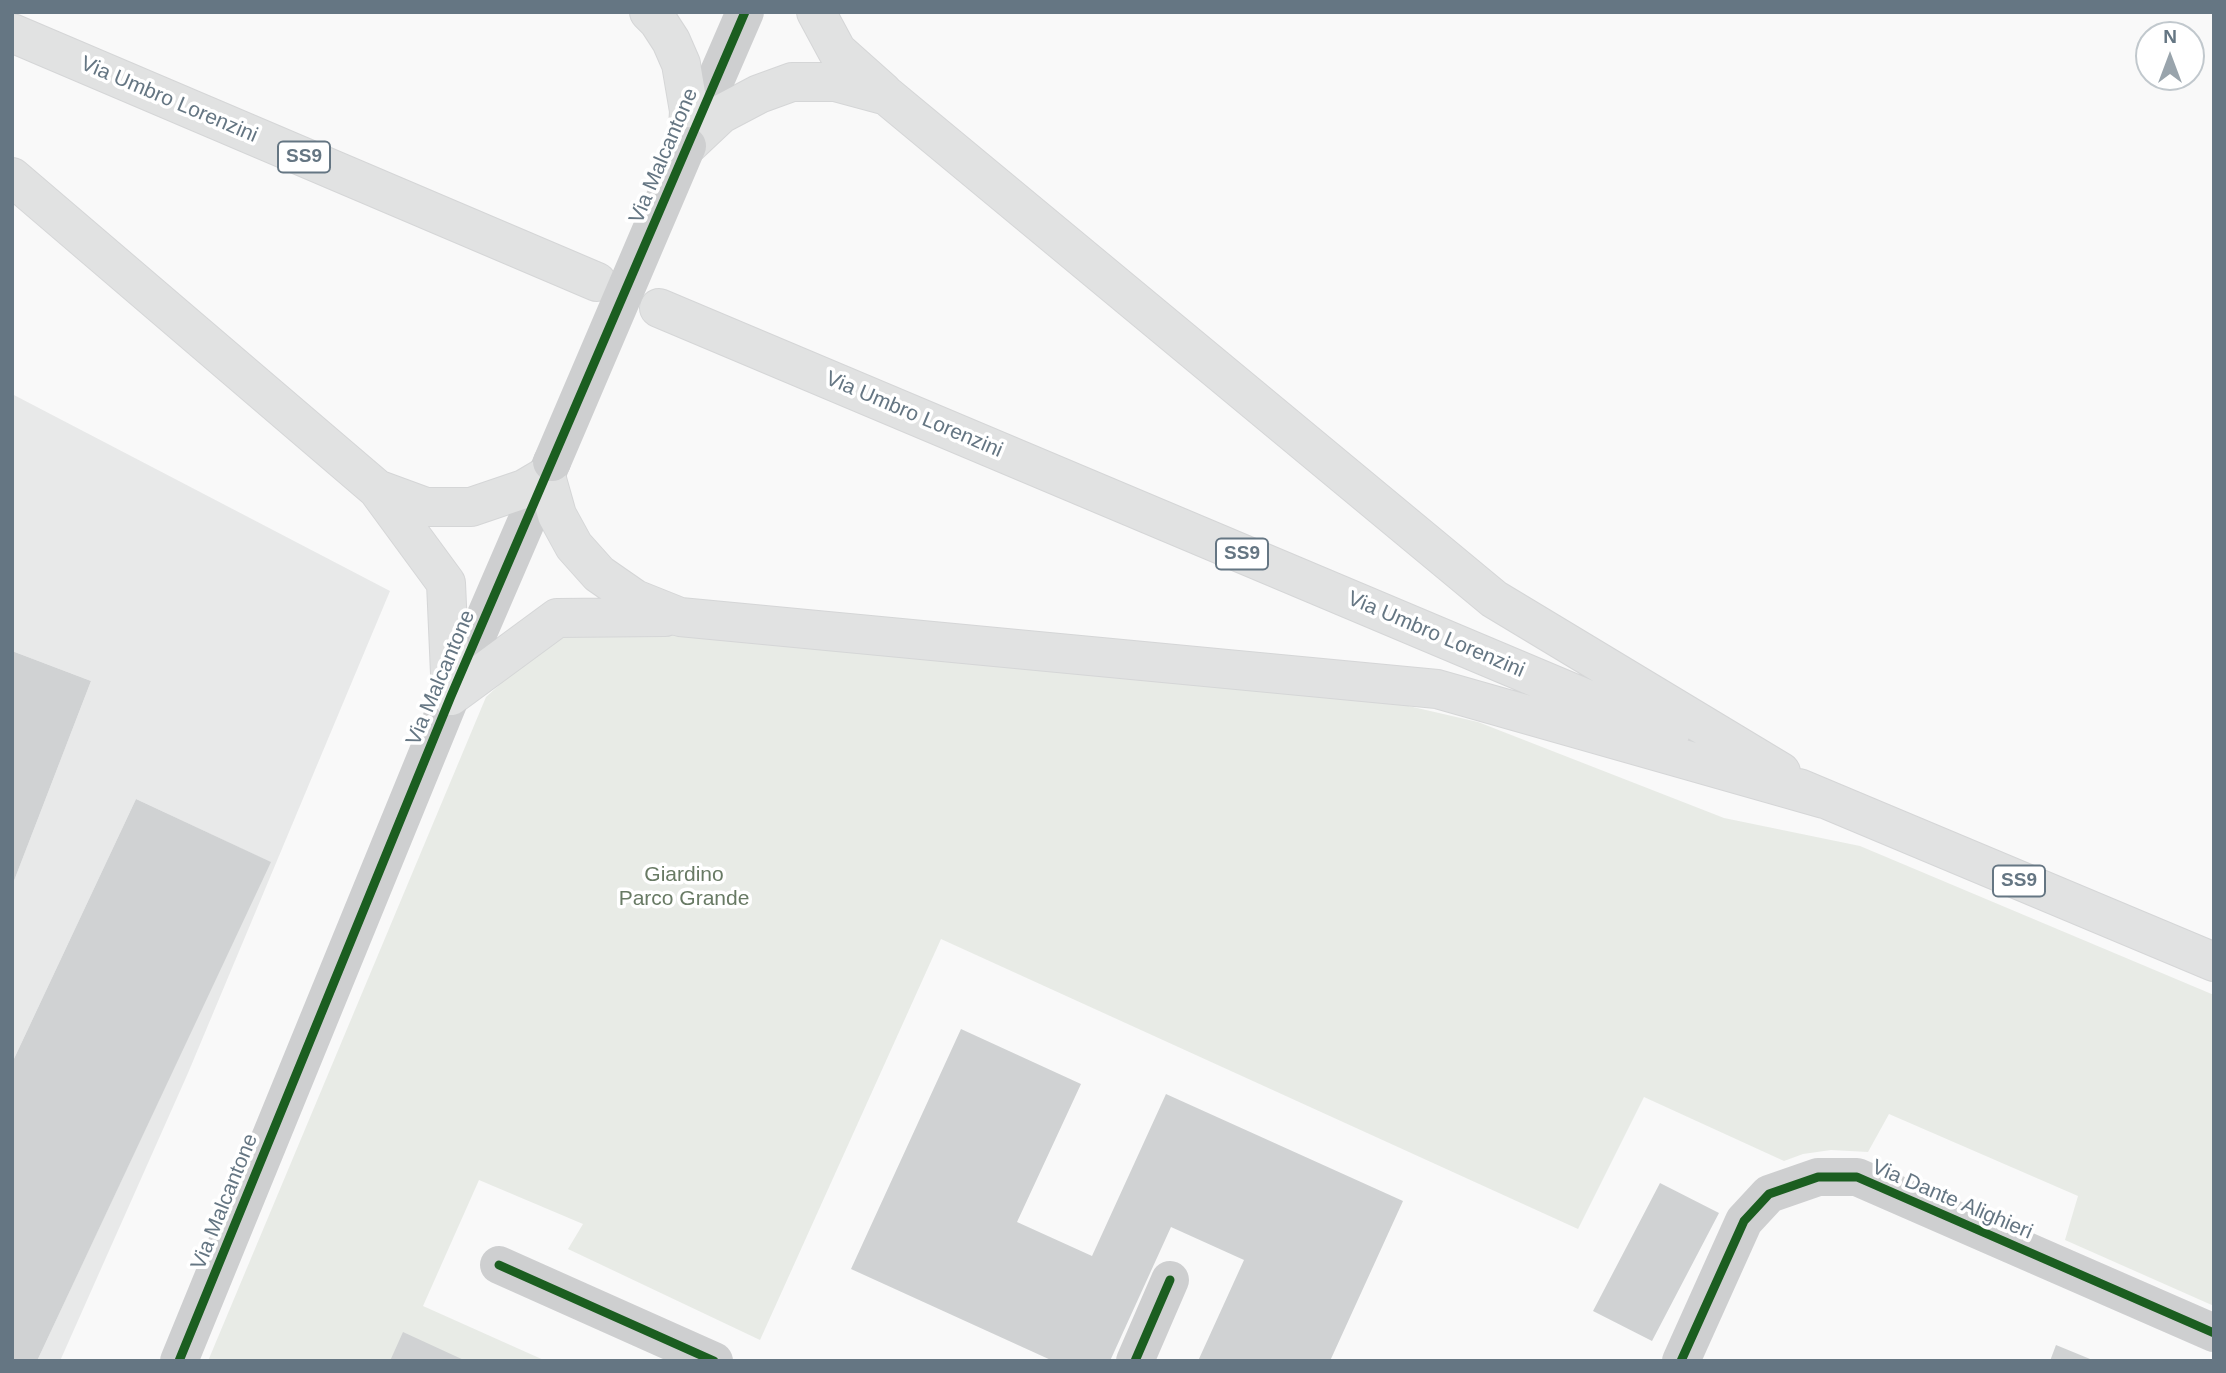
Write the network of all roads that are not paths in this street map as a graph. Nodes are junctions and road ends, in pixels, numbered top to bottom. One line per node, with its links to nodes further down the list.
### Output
1 (649, 12): 6 (main road)
2 (745, 12): 6 (street, Via Malcantone)
3 (816, 12): 5 (main road)
4 (12, 33): 8 (main road, Via Umbro Lorenzini / SS9)
5 (887, 96): 6 (main road); 14 (main road)
6 (687, 146): 10 (street, Via Malcantone, bridge)
7 (12, 177): 11 (main road)
8 (597, 282)
9 (659, 308): 14 (main road, Via Umbro Lorenzini / SS9)
10 (550, 469): 11 (main road); 12 (main road); 13 (street, Via Malcantone)
11 (377, 489): 13 (main road)
12 (680, 617): 13 (main road); 14 (main road)
13 (451, 696): 19 (street, Via Malcantone)
14 (1824, 799): 15 (main road, Via Umbro Lorenzini / SS9)
15 (2214, 962)
16 (499, 1265): 20 (street)
17 (1170, 1280): 21 (street)
18 (2214, 1333): 22 (street, Via Dante Alighieri)
19 (179, 1361)
20 (714, 1361)
21 (1135, 1361)
22 (1681, 1361)

